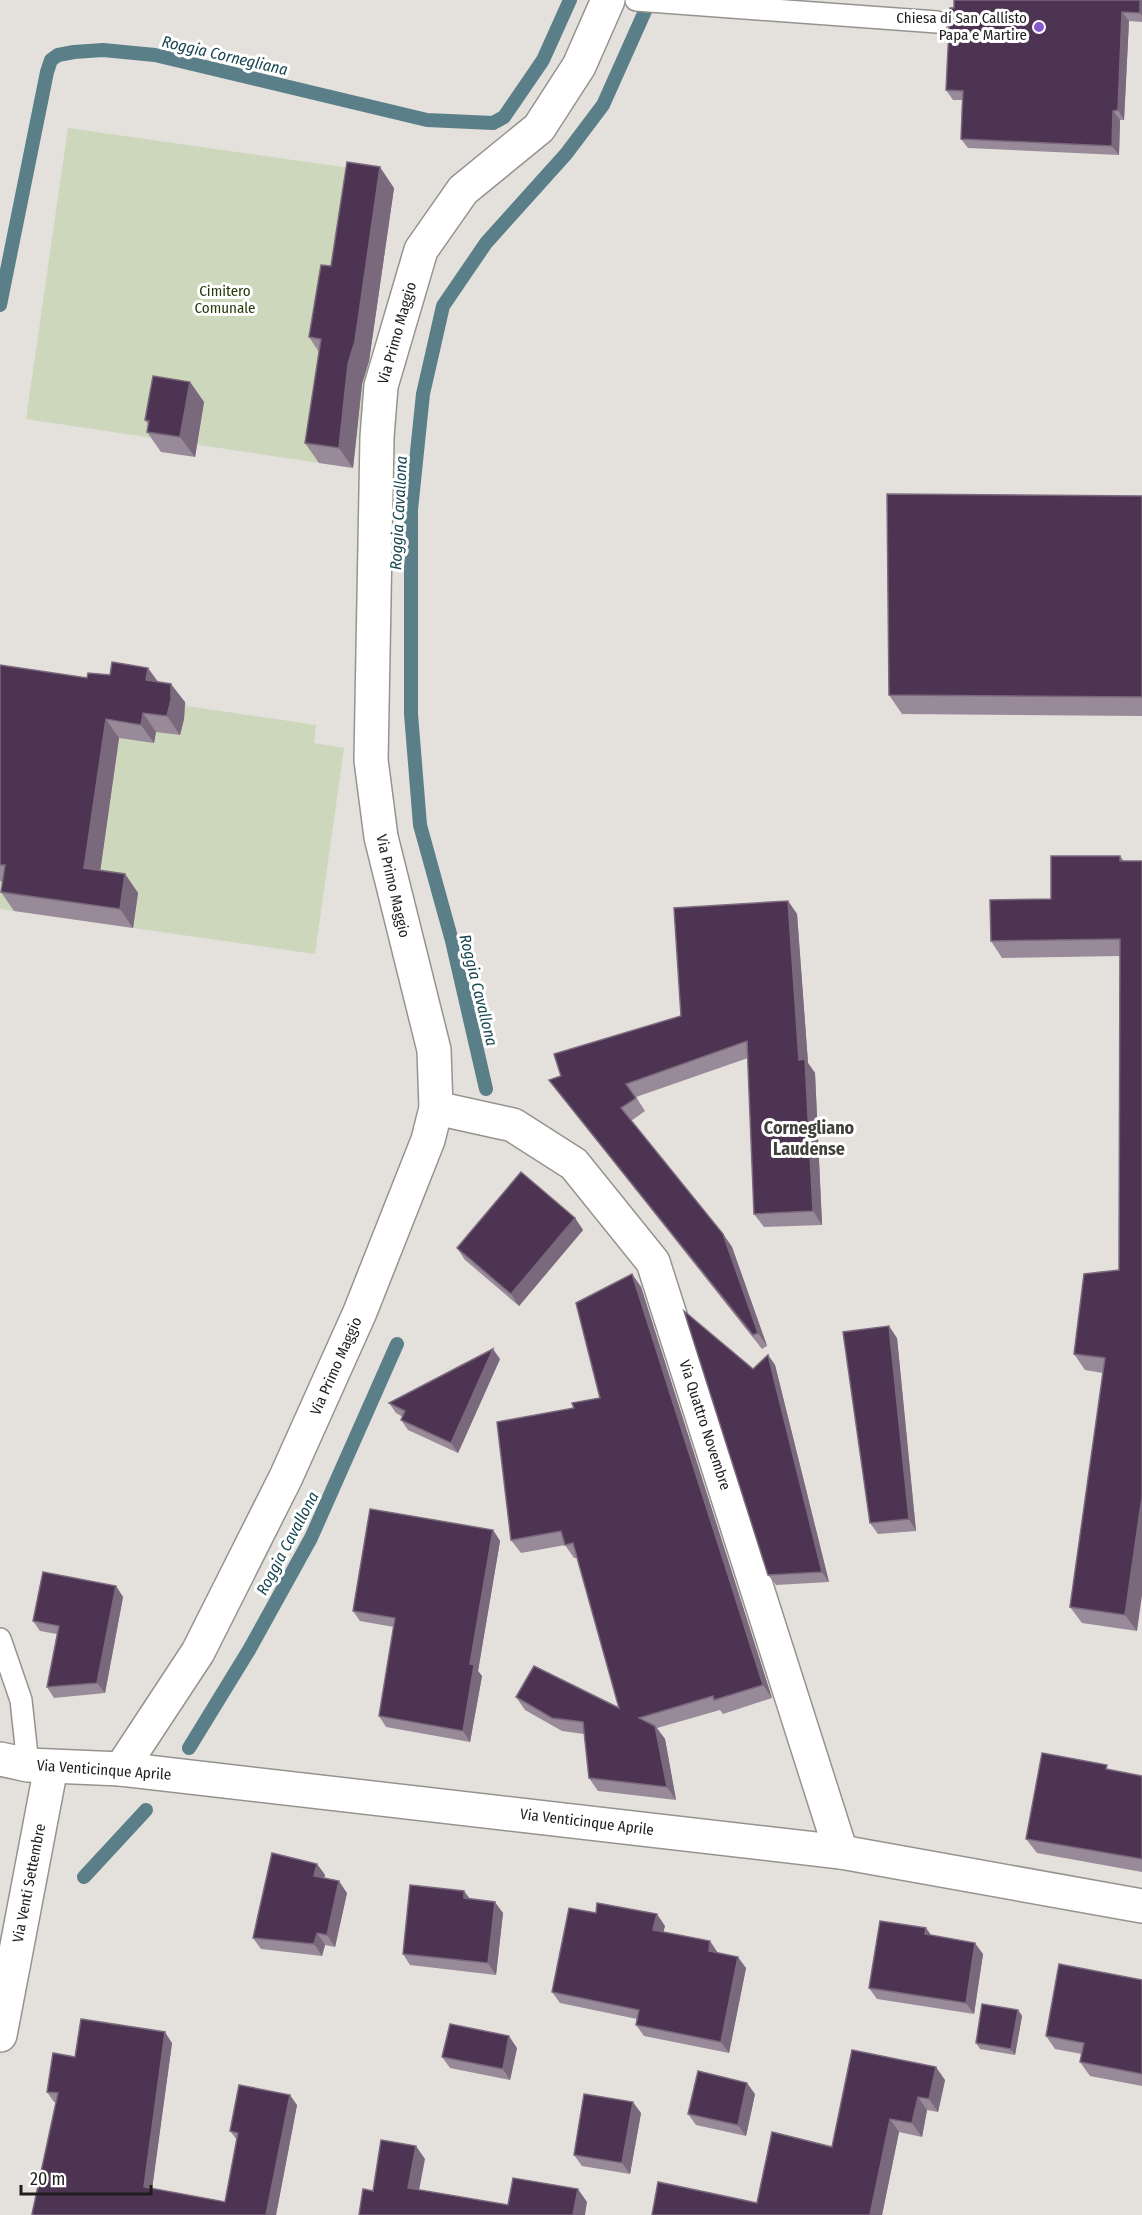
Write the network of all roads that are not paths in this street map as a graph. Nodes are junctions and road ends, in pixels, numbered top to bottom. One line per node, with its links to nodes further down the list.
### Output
1 (608, 0): 4 (street, Via Primo Maggio)
2 (636, 0): 3 (lane)
3 (937, 21)
4 (436, 1108): 7 (street, Via Primo Maggio); 8 (street, Via Quattro Novembre)
5 (0, 1639): 6 (lane)
6 (20, 1767): 7 (street, Via Venticinque Aprile); 10 (street, Via Venti Settembre)
7 (121, 1769): 8 (street, Via Venticinque Aprile)
8 (841, 1851): 9 (street, Via Venticinque Aprile)
9 (1142, 1906)
10 (0, 2035)

